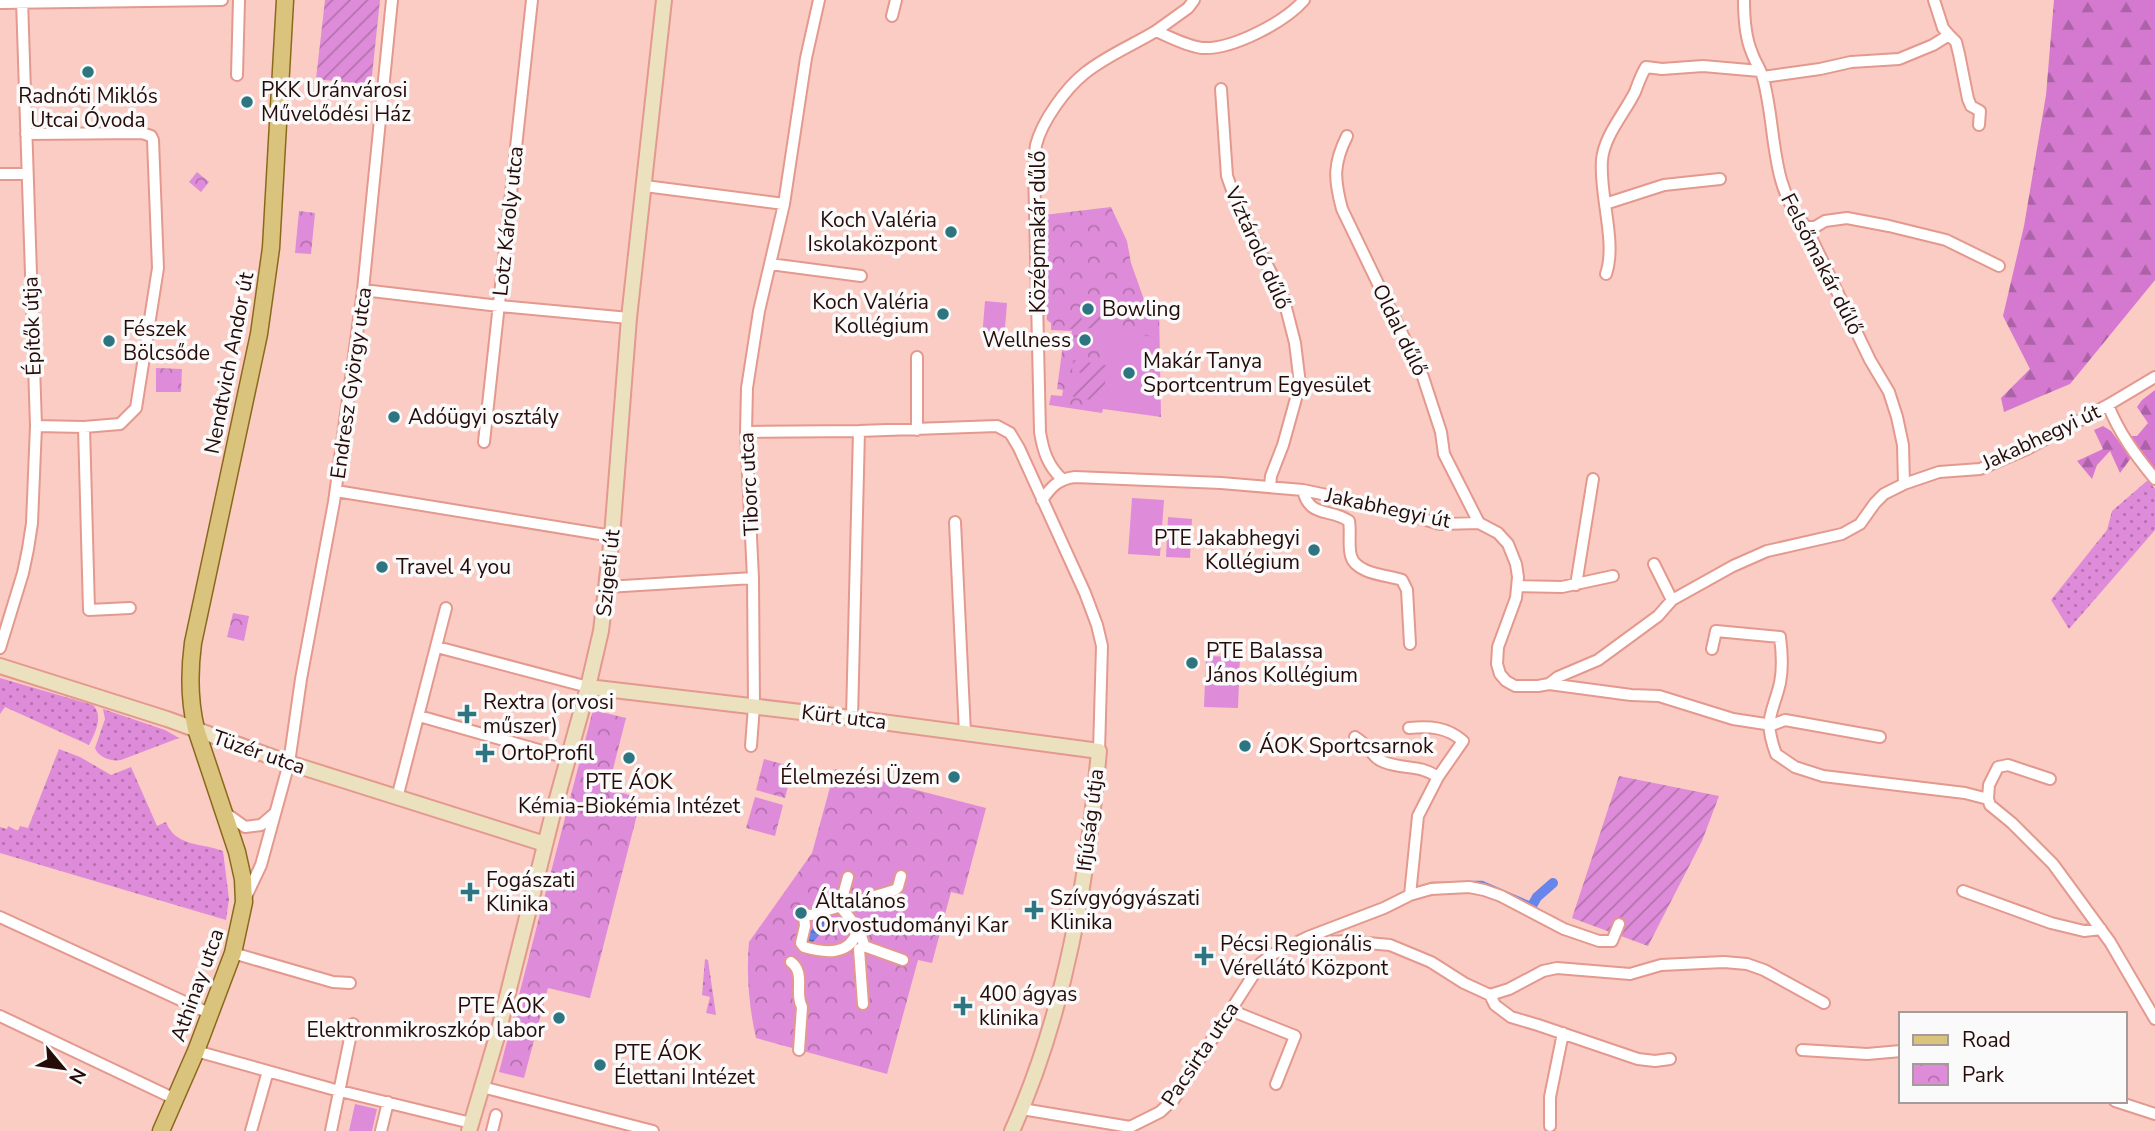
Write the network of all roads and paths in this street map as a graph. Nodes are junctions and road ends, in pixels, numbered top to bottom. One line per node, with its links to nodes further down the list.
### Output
1 (222, 0): 13 (street)
2 (239, 0): 19 (street)
3 (285, 0): 78 (main road, Nendtvich Andor út)
4 (392, 0): 35 (street, Endresz György utca)
5 (532, 0): 36 (street, Lotz Károly utca)
6 (664, 0): 27 (street, Szigeti út)
7 (819, 0): 28 (street, Tiborc utca)
8 (896, 0): 15 (street)
9 (1194, 0): 16 (street, Középmakár dűlő)
10 (1304, 0): 16 (street)
11 (1744, 0): 18 (street, Felsőmakár dűlő)
12 (1934, 0): 17 (street)
13 (22, 1): 14 (street); 22 (street, Építők útja)
14 (0, 3)
15 (892, 16)
16 (1156, 31): 49 (street, Középmakár dűlő)
17 (1949, 35): 18 (street); 21 (street)
18 (1761, 74): 29 (street); 30 (street, Felsőmakár dűlő)
19 (236, 75)
20 (1221, 89): 51 (street, Víztároló dűlő)
21 (1979, 125)
22 (26, 134): 25 (street, Építők útja); 42 (street)
23 (1347, 136): 56 (street, Oldal dűlő)
24 (0, 174): 25 (street)
25 (26, 174): 41 (street, Építők útja)
26 (1720, 179): 29 (street)
27 (645, 186): 28 (street); 37 (street, Szigeti út)
28 (784, 204): 31 (street, Tiborc utca)
29 (1605, 204): 33 (street)
30 (1806, 227): 32 (street); 50 (street, Felsőmakár dűlő)
31 (771, 264): 34 (street); 45 (street, Tiborc utca)
32 (1999, 266)
33 (1606, 274)
34 (861, 276)
35 (363, 290): 36 (street); 53 (street, Endresz György utca)
36 (499, 306): 37 (street); 46 (street, Lotz Károly utca)
37 (629, 318): 57 (street, Szigeti út)
38 (917, 357): 43 (street)
39 (2155, 377): 40 (street, Jakabhegyi út)
40 (2108, 405): 48 (street); 50 (street, Jakabhegyi út)
41 (36, 426): 42 (street); 69 (street, Építők útja)
42 (84, 427): 65 (street)
43 (917, 430): 44 (street); 54 (street)
44 (859, 431): 45 (street); 76 (street)
45 (746, 432): 60 (street, Tiborc utca)
46 (484, 442)
47 (1593, 479): 61 (street)
48 (2155, 479)
49 (1062, 480): 51 (street, Jakabhegyi út); 54 (street)
50 (1904, 484): 64 (street, Jakabhegyi út)
51 (1270, 486): 52 (street, Jakabhegyi út)
52 (1303, 490): 56 (street, Jakabhegyi út); 67 (street, Jakabhegyi út)
53 (336, 491): 57 (street); 86 (street, Endresz György utca)
54 (1042, 500): 84 (street)
55 (955, 522): 80 (street)
56 (1479, 523): 62 (street, Jakabhegyi út)
57 (612, 536): 63 (street, Szigeti út)
58 (1654, 564): 64 (street)
59 (1613, 576): 61 (street)
60 (753, 578): 63 (street); 74 (street, Tiborc utca)
61 (1576, 585): 62 (street)
62 (1518, 586): 72 (street, Jakabhegyi út)
63 (607, 587): 73 (street, Szigeti út)
64 (1672, 600): 72 (street, Jakabhegyi út)
65 (130, 608)
66 (446, 608): 68 (street)
67 (1410, 644)
68 (436, 647): 73 (street); 75 (street)
69 (0, 648)
70 (1712, 649): 77 (street)
71 (0, 666): 78 (street, Tüzér utca)
72 (1549, 684): 77 (street)
73 (588, 687): 74 (street, Kürt utca); 85 (street, Szigeti út)
74 (754, 706): 76 (street, Kürt utca); 83 (street, Tiborc utca)
75 (419, 716): 85 (street); 89 (street)
76 (852, 718): 80 (street, Kürt utca)
77 (1768, 724): 82 (street); 90 (street)
78 (196, 729): 86 (street, Tüzér utca); 91 (main road, Athinay utca)
79 (1409, 729): 87 (street)
80 (965, 733): 84 (street, Kürt utca)
81 (1355, 737): 87 (street)
82 (1880, 737)
83 (751, 746)
84 (1099, 751): 134 (street, Ifjúság útja)
85 (567, 758): 94 (street, Szigeti út)
86 (289, 763): 89 (street, Tüzér utca); 92 (street, Endresz György utca)
87 (1438, 778): 99 (street)
88 (2050, 779): 90 (street)
89 (397, 798): 93 (street, Tüzér utca)
90 (1988, 799): 106 (street)
91 (225, 812): 92 (street); 100 (main road, Athinay utca)
92 (275, 813): 100 (street, Endresz György utca)
93 (519, 836): 94 (street, Tüzér utca); 95 (street)
94 (545, 844): 95 (street, Szigeti út)
95 (540, 863): 129 (street, Szigeti út)
96 (901, 876): 101 (street)
97 (848, 877): 102 (street)
98 (1963, 891): 106 (street)
99 (1410, 895): 105 (street, Pacsirta utca); 107 (street, Pacsirta utca)
100 (244, 902): 110 (main road, Athinay utca)
101 (852, 903): 102 (street); 104 (street)
102 (840, 906): 104 (street); 108 (street)
103 (0, 917): 117 (street)
104 (849, 918): 109 (street)
105 (1619, 924)
106 (2101, 929): 119 (street)
107 (1293, 945): 113 (street); 116 (street, Pacsirta utca)
108 (802, 946): 109 (street); 122 (street)
109 (859, 946): 111 (street); 115 (street)
110 (233, 953): 112 (street); 117 (main road, Athinay utca)
111 (903, 960)
112 (350, 983)
113 (1490, 995): 114 (street); 121 (street)
114 (1824, 1003)
115 (863, 1004)
116 (1230, 1010): 128 (street); 138 (street, Pacsirta utca)
117 (211, 1014): 124 (main road, Athinay utca)
118 (0, 1016): 131 (street)
119 (2155, 1019)
120 (353, 1024): 130 (street)
121 (1563, 1033): 126 (street); 139 (street)
122 (799, 1050)
123 (1802, 1050): 125 (street)
124 (196, 1051): 127 (street); 131 (main road, Athinay utca)
125 (1899, 1051)
126 (1670, 1059)
127 (268, 1071): 130 (street); 143 (street)
128 (1276, 1084)
129 (482, 1087): 137 (street); 140 (street, Szigeti út)
130 (338, 1090): 132 (street); 144 (street)
131 (175, 1099): 142 (main road, Athinay utca)
132 (388, 1102): 140 (street); 145 (street)
133 (2121, 1103): 135 (street)
134 (1022, 1109): 141 (street, Pacsirta utca); 149 (street, Ifjúság útja)
135 (2155, 1114)
136 (496, 1115): 146 (street)
137 (602, 1118): 147 (street); 148 (street)
138 (1147, 1126): 141 (street, Pacsirta utca)
139 (1550, 1126)
140 (470, 1127)
141 (1135, 1129)
142 (162, 1131)
143 (251, 1131)
144 (331, 1131)
145 (381, 1131)
146 (492, 1131)
147 (599, 1131)
148 (653, 1131)
149 (1012, 1131)

